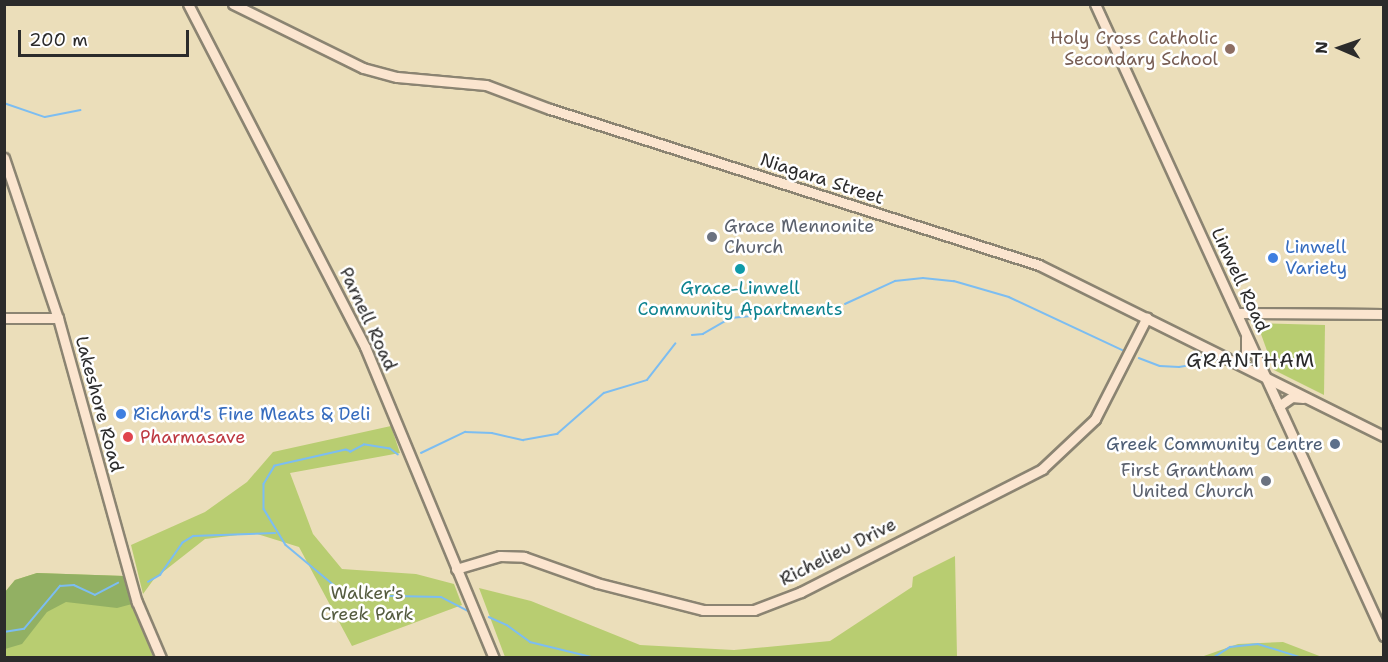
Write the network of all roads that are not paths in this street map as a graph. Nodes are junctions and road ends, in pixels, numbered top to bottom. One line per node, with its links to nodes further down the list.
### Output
1 (188, 4): 16 (main road, Parnell Road)
2 (233, 4): 7 (main road, Niagara Street)
3 (1095, 4): 5 (main road, Linwell Road)
4 (4, 158): 9 (main road, Lakeshore Road)
5 (1238, 313): 6 (main road); 10 (main road, Linwell Road)
6 (1383, 314)
7 (1147, 317): 11 (main road, Niagara Street); 16 (main road, Richelieu Drive)
8 (4, 318): 9 (main road)
9 (58, 318): 18 (main road, Lakeshore Road)
10 (1244, 329): 11 (main road); 12 (main road, Linwell Road)
11 (1237, 361): 12 (main road, Niagara Street)
12 (1267, 377): 13 (main road, Niagara Street); 14 (main road, Linwell Road)
13 (1308, 398): 14 (main road); 15 (main road, Niagara Street)
14 (1279, 406): 17 (main road, Linwell Road)
15 (1383, 436)
16 (456, 568): 19 (main road, Parnell Road)
17 (1383, 636)
18 (161, 657)
19 (494, 657)

